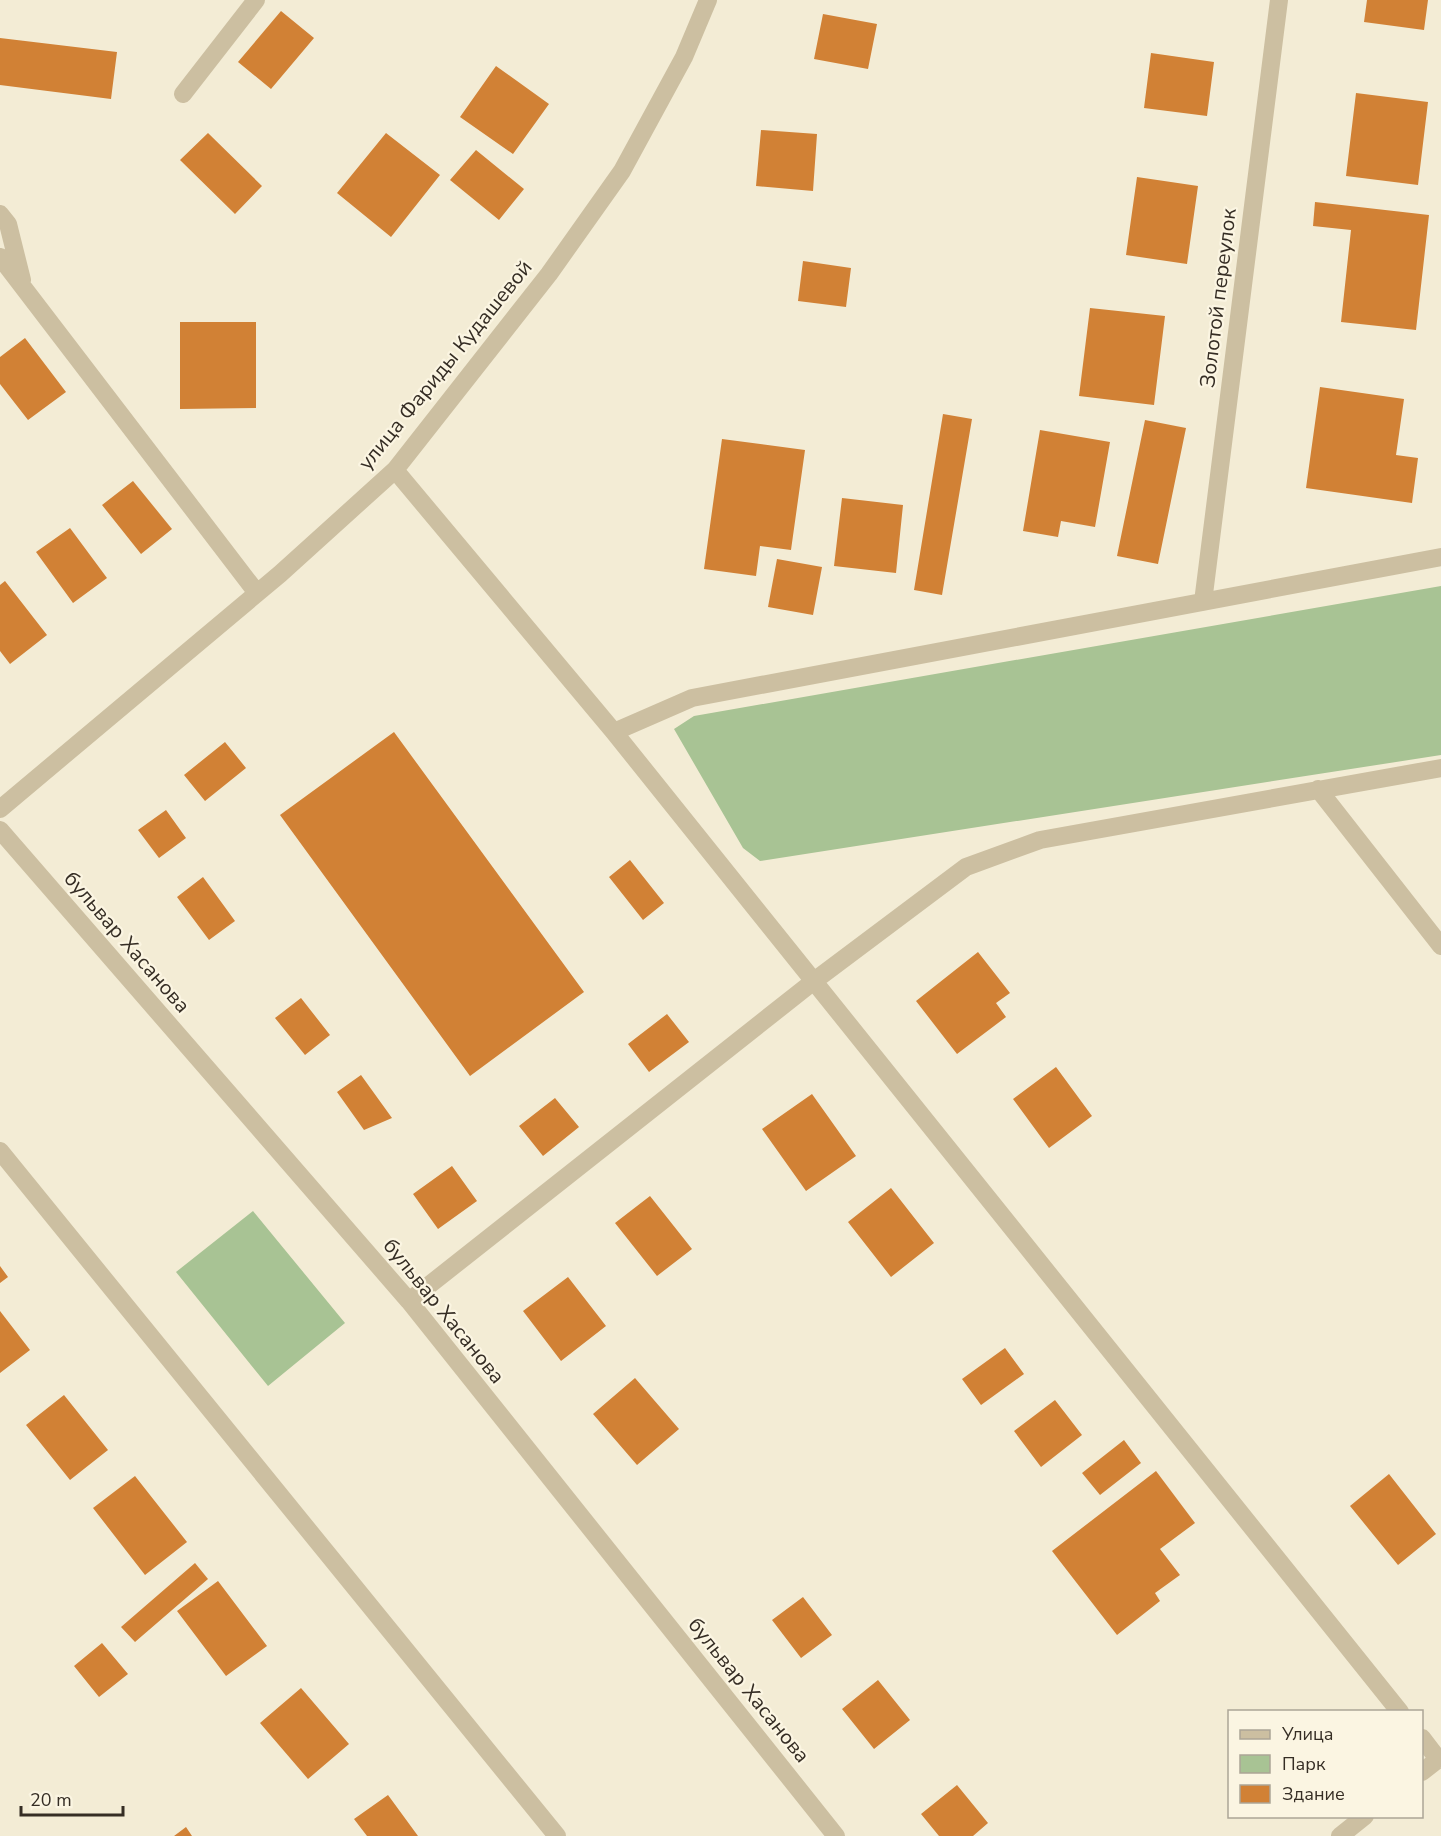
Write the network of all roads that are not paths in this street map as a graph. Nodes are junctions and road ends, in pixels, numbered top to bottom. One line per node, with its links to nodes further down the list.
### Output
1 (256, 0): 4 (street)
2 (708, 0): 8 (street, улица Фариды Кудашевой)
3 (1279, 0): 11 (street, Золотой переулок)
4 (183, 94)
5 (0, 214): 7 (street)
6 (0, 257): 7 (street)
7 (24, 289): 10 (street)
8 (395, 470): 10 (street, улица Фариды Кудашевой); 12 (street)
9 (1441, 557): 11 (street)
10 (257, 593): 15 (street, улица Фариды Кудашевой)
11 (1203, 602): 12 (street)
12 (614, 732): 18 (street)
13 (1441, 768): 14 (street)
14 (1318, 789): 17 (street); 18 (street)
15 (0, 809)
16 (0, 830): 20 (street, бульвар Хасанова)
17 (1441, 946)
18 (814, 981): 20 (street); 21 (street)
19 (0, 1151): 26 (street)
20 (409, 1301): 27 (street, бульвар Хасанова)
21 (1398, 1710)
22 (1423, 1739): 23 (street)
23 (1440, 1758): 24 (street)
24 (1423, 1771)
25 (1362, 1818): 28 (street)
26 (557, 1836)
27 (836, 1836)
28 (1340, 1836)

